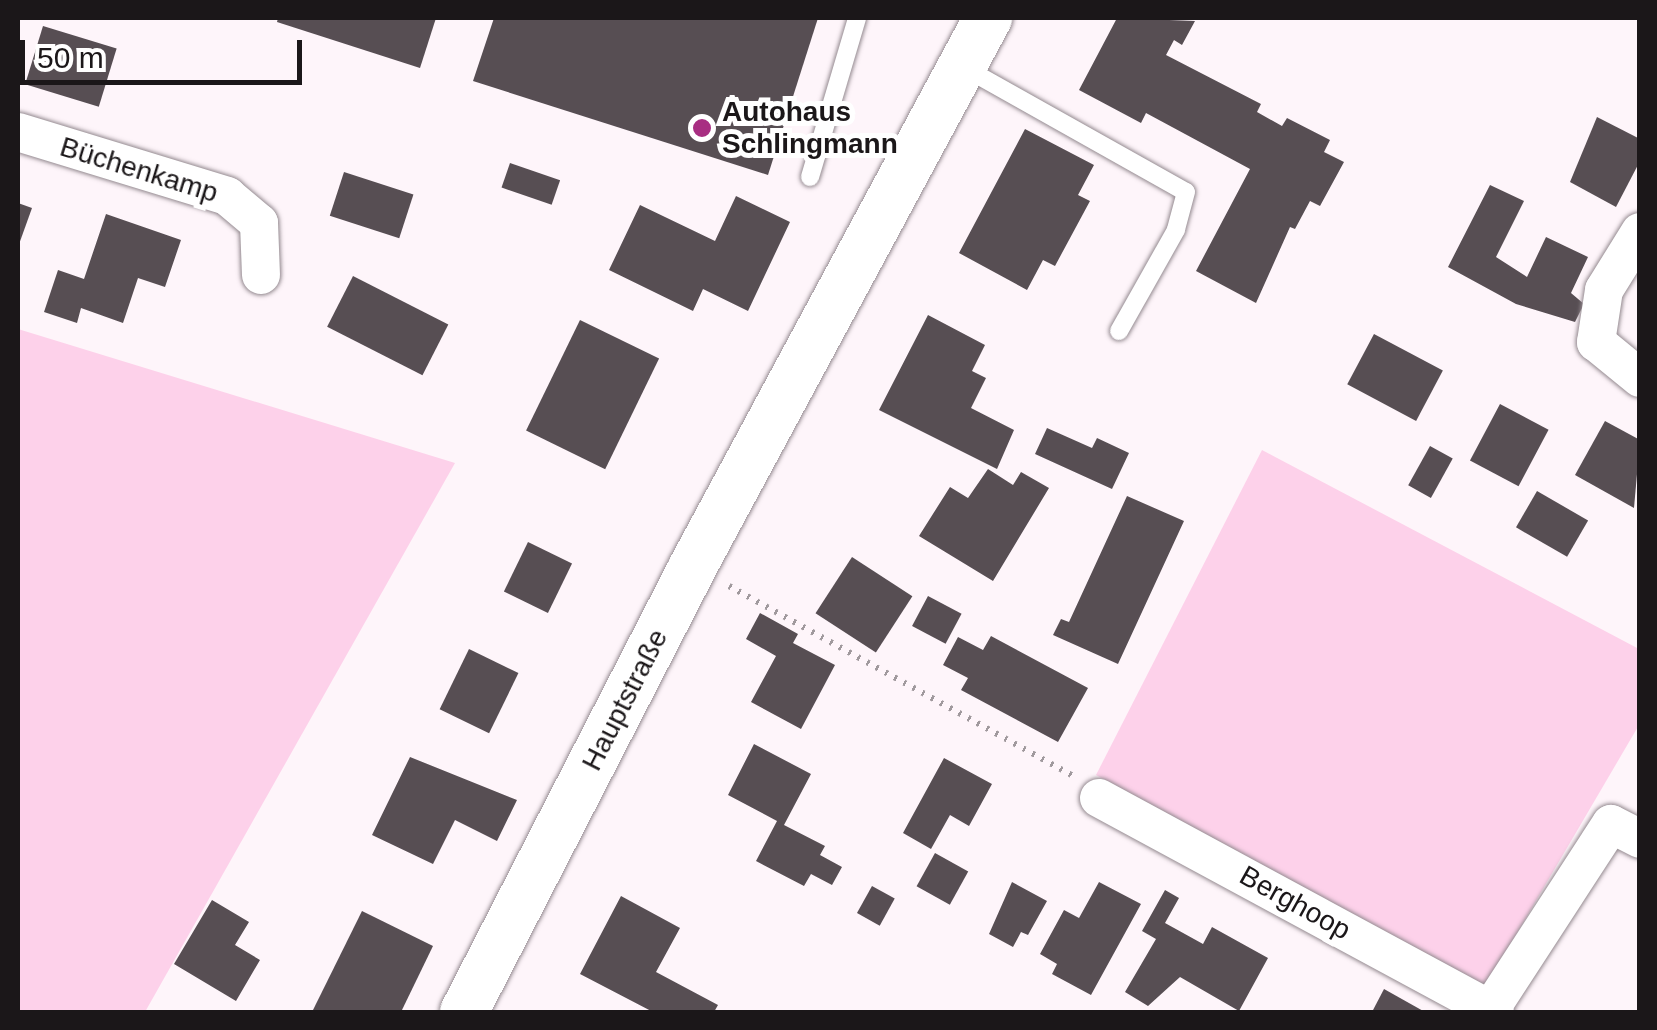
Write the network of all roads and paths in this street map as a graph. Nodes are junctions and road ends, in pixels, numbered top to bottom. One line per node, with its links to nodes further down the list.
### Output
1 (857, 18): 5 (lane)
2 (988, 18): 3 (street, Hauptstraße)
3 (962, 67): 8 (lane); 10 (street, Hauptstraße)
4 (18, 132): 7 (street, Büchenkamp)
5 (810, 176)
6 (1640, 232): 9 (street)
7 (262, 275)
8 (1119, 331)
9 (1640, 378)
10 (693, 567): 11 (path); 14 (street, Hauptstraße)
11 (1099, 798): 13 (street, Berghoop)
12 (1640, 839): 13 (street, Berghoop)
13 (1492, 1011)
14 (464, 1012)

